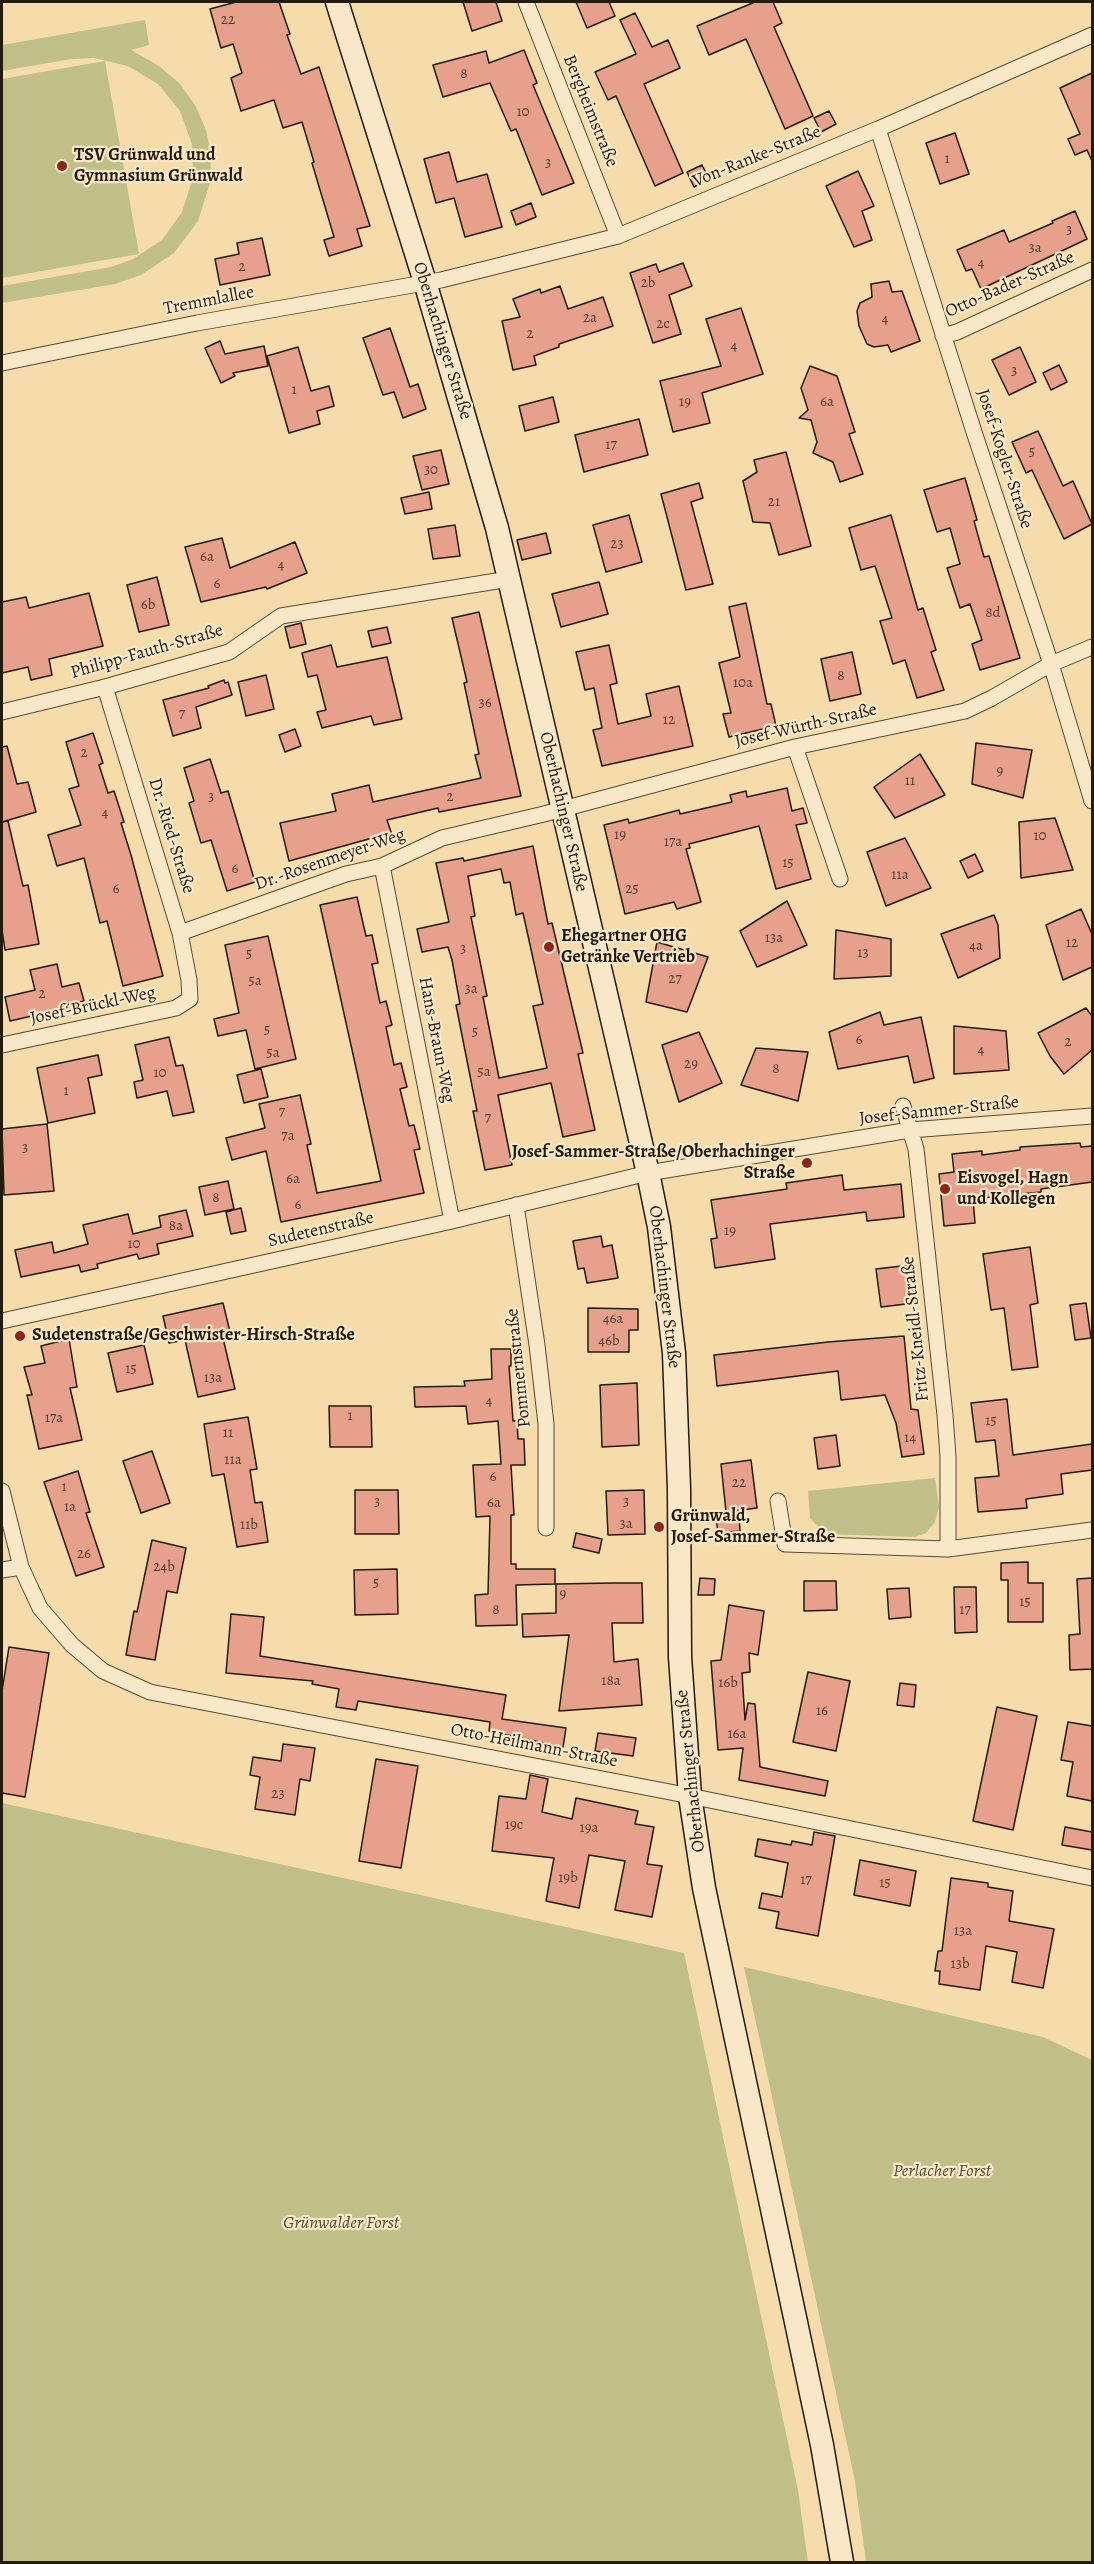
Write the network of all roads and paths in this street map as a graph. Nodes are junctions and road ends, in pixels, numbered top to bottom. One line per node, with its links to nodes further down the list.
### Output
1 (337, 2): 7 (main road, Oberhachinger Straße)
2 (526, 2): 5 (street, Bergheimstraße)
3 (1092, 35): 4 (street, Von-Ranke-Straße)
4 (878, 129): 5 (street, Von-Ranke-Straße); 8 (street, Josef-Kogler-Straße)
5 (618, 236): 7 (street, Von-Ranke-Straße)
6 (1092, 270): 8 (street, Otto-Bader-Straße)
7 (425, 282): 9 (street, Tremmlallee); 10 (main road, Oberhachinger Straße)
8 (943, 336): 12 (street, Josef-Kogler-Straße)
9 (2, 363)
10 (509, 579): 13 (street, Philipp-Fauth-Straße); 17 (main road, Oberhachinger Straße)
11 (1092, 647): 12 (street, Josef-Würth-Straße)
12 (1051, 664): 15 (street, Josef-Würth-Straße); 16 (street, Josef-Kogler-Straße)
13 (105, 687): 14 (street, Philipp-Fauth-Straße); 20 (street, Dr.-Ried-Straße)
14 (2, 712)
15 (795, 747): 17 (street, Josef-Würth-Straße); 19 (street)
16 (1092, 801)
17 (562, 808): 18 (street, Dr.-Rosenmeyer-Weg); 26 (main road, Oberhachinger Straße)
18 (382, 866): 20 (street, Dr.-Rosenmeyer-Weg); 28 (street, Hans-Braun-Weg)
19 (840, 879)
20 (180, 933): 21 (street, Dr.-Ried-Straße)
21 (190, 999): 22 (street, Josef-Brückl-Weg)
22 (2, 1045)
23 (903, 1106): 25 (street, Fritz-Kneidl-Straße)
24 (1092, 1116): 25 (street, Josef-Sammer-Straße)
25 (910, 1130): 26 (street, Josef-Sammer-Straße); 34 (street, Fritz-Kneidl-Straße)
26 (648, 1173): 27 (street, Sudetenstraße); 37 (main road, Oberhachinger Straße)
27 (516, 1205): 28 (street, Sudetenstraße); 32 (street, Pommernstraße)
28 (452, 1221): 29 (street, Sudetenstraße)
29 (2, 1321)
30 (2, 1491): 35 (street, Otto-Heilmann-Straße)
31 (778, 1501): 34 (street)
32 (546, 1528)
33 (1092, 1530): 34 (street)
34 (948, 1549)
35 (21, 1567): 36 (street); 37 (street, Otto-Heilmann-Straße)
36 (2, 1570)
37 (690, 1796): 38 (street, Otto-Heilmann-Straße); 39 (main road, Oberhachinger Straße)
38 (1092, 1878)
39 (842, 2562)

